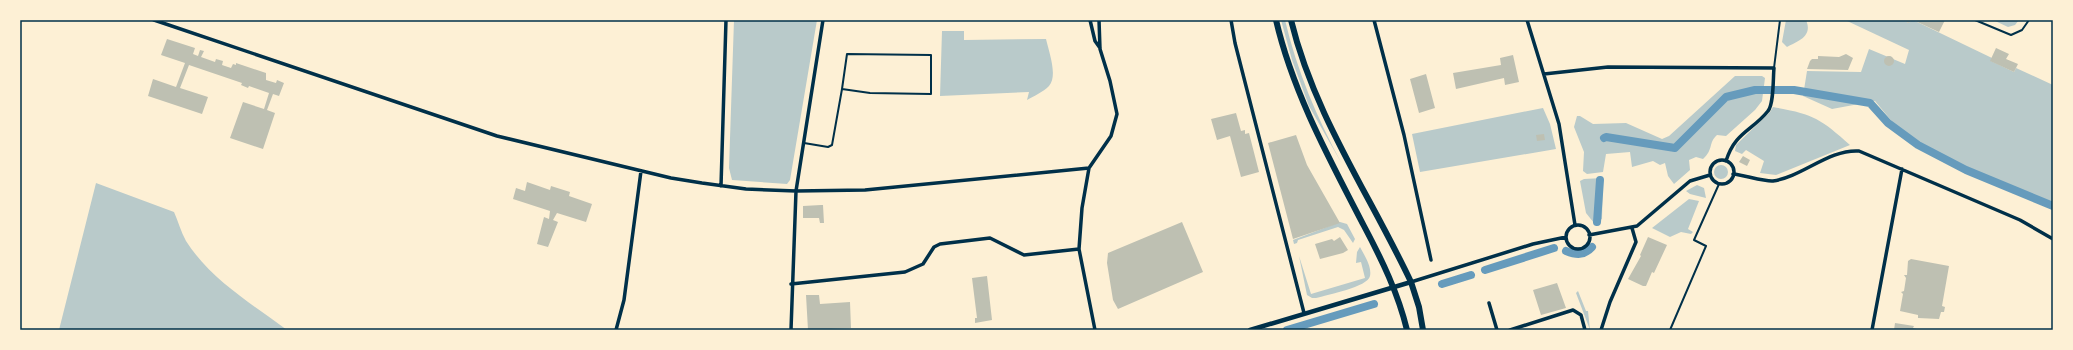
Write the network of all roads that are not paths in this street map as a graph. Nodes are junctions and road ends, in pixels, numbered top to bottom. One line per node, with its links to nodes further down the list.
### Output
1 (154, 20): 22 (street)
2 (726, 20): 26 (street)
3 (823, 20): 18 (street)
4 (1090, 20): 14 (street)
5 (1100, 20): 14 (street)
6 (1231, 20): 39 (street)
7 (1276, 20): 37 (main road)
8 (1291, 20): 35 (main road)
9 (1374, 20): 34 (street)
10 (1527, 20): 16 (street)
11 (1780, 20): 15 (lane)
12 (1975, 20): 13 (lane)
13 (2029, 20)
14 (1100, 49): 20 (street)
15 (1774, 68): 16 (street); 19 (street)
16 (1544, 74): 28 (street)
17 (842, 89): 17 (lane); 18 (lane)
18 (803, 143): 27 (street)
19 (1726, 161): 23 (street); 24 (street)
20 (1089, 168): 27 (street); 33 (street)
21 (1902, 169): 23 (street); 32 (street); 51 (street)
22 (640, 171): 26 (street); 40 (street)
23 (1733, 174): 25 (street)
24 (1710, 175): 25 (street); 29 (street)
25 (1719, 184): 50 (lane)
26 (722, 186): 27 (street)
27 (796, 191): 36 (street)
28 (1576, 225): 30 (street); 31 (street)
29 (1632, 228): 30 (street); 49 (street)
30 (1589, 235): 31 (street)
31 (1566, 237): 35 (street)
32 (2053, 238)
33 (1079, 249): 36 (street); 42 (street)
34 (1431, 260)
35 (1411, 282): 37 (street); 45 (main road)
36 (791, 284): 41 (street)
37 (1394, 287): 39 (street); 44 (main road)
38 (1489, 303): 46 (street)
39 (1304, 313): 43 (street)
40 (616, 330)
41 (791, 330)
42 (1095, 330)
43 (1250, 330)
44 (1407, 330)
45 (1423, 330)
46 (1497, 330)
47 (1510, 330): 48 (street)
48 (1585, 330)
49 (1601, 330)
50 (1670, 330)
51 (1872, 330)

